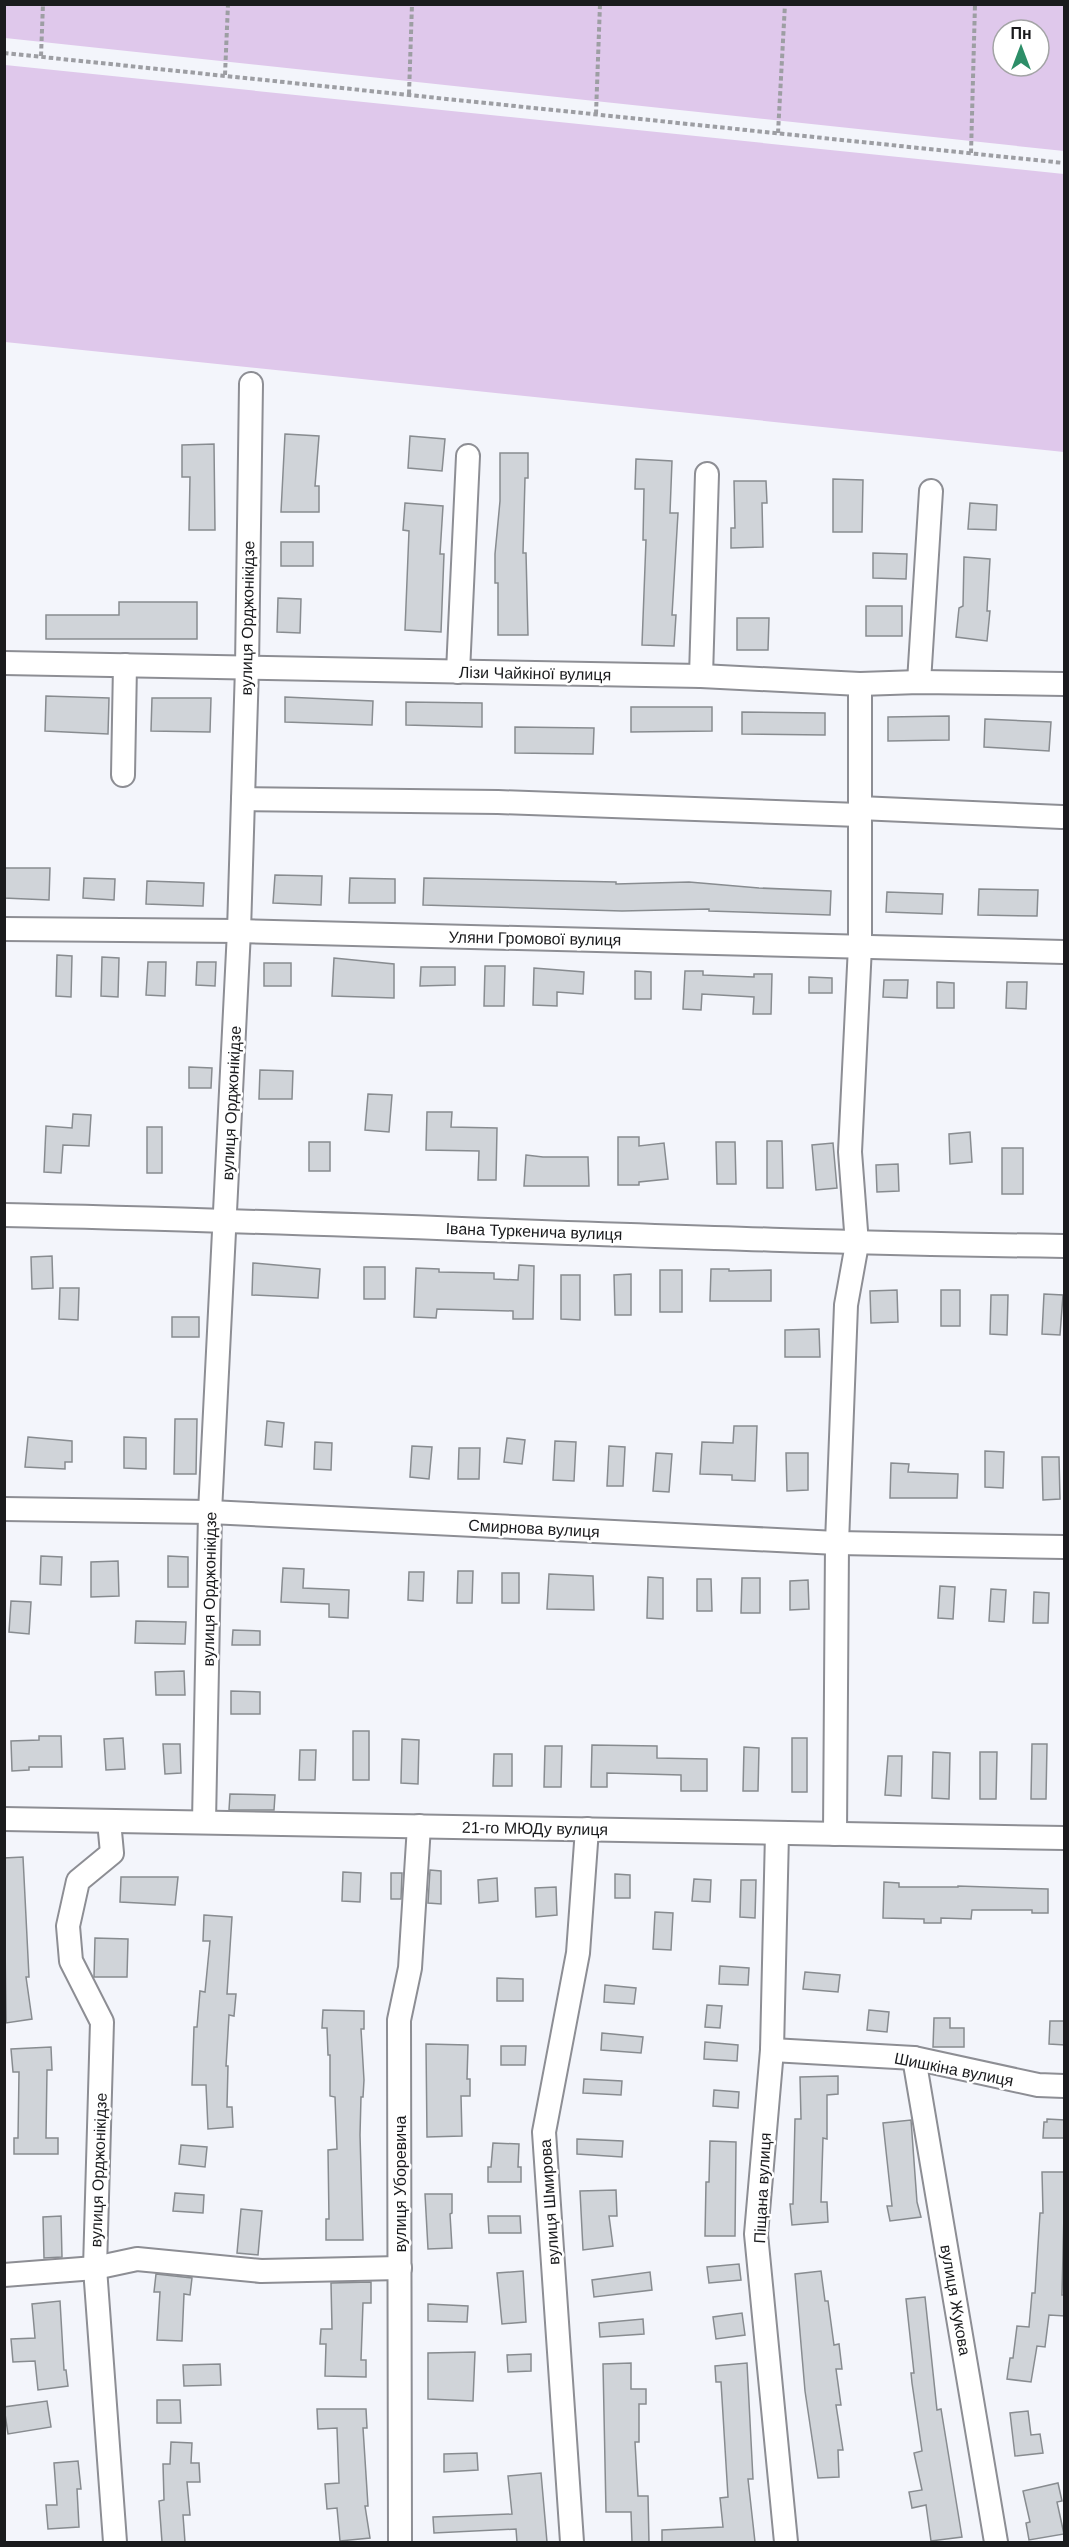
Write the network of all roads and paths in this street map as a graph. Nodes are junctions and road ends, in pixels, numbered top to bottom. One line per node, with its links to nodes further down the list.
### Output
1 (43, 4): 8 (path)
2 (228, 4): 9 (path)
3 (412, 4): 10 (path)
4 (600, 4): 11 (path)
5 (785, 4): 12 (path)
6 (975, 4): 13 (path)
7 (4, 53): 8 (path)
8 (41, 56): 9 (path)
9 (225, 75): 10 (path)
10 (409, 94): 11 (path)
11 (596, 114): 12 (path)
12 (778, 133): 13 (path)
13 (971, 153): 14 (path)
14 (1065, 162)
15 (251, 384): 21 (street, вулиця Орджонікідзе)
16 (468, 456): 22 (street)
17 (706, 474): 23 (street)
18 (931, 491): 24 (street)
19 (4, 663): 20 (street, Лізи Чайкіної вулиця)
20 (124, 665): 21 (street, Лізи Чайкіної вулиця); 27 (street)
21 (247, 667): 22 (street, Лізи Чайкіної вулиця); 28 (street, вулиця Орджонікідзе)
22 (458, 672): 23 (street, Лізи Чайкіної вулиця)
23 (701, 676): 25 (street, Лізи Чайкіної вулиця)
24 (919, 682): 25 (street, Лізи Чайкіної вулиця); 26 (street, Лізи Чайкіної вулиця)
25 (860, 684): 29 (street)
26 (1065, 684)
27 (123, 775)
28 (243, 799): 29 (street); 32 (street, вулиця Орджонікідзе)
29 (859, 811): 30 (street); 33 (street)
30 (1062, 817)
31 (4, 929): 32 (street, Уляни Громової вулиця)
32 (239, 931): 33 (street, Уляни Громової вулиця); 36 (street, вулиця Орджонікідзе)
33 (860, 946): 34 (street, Уляни Громової вулиця); 37 (street)
34 (1065, 952)
35 (4, 1215): 36 (street, Івана Туркенича вулиця)
36 (226, 1220): 37 (street, Івана Туркенича вулиця); 40 (street, вулиця Орджонікідзе)
37 (857, 1244): 38 (street, Івана Туркенича вулиця); 41 (street)
38 (1065, 1246)
39 (4, 1509): 40 (street, Смирнова вулиця)
40 (210, 1512): 41 (street, Смирнова вулиця); 45 (street, вулиця Орджонікідзе)
41 (837, 1543): 42 (street, Смирнова вулиця); 49 (street)
42 (1065, 1547)
43 (4, 1819): 44 (street, 21-го МЮДу вулиця)
44 (109, 1821): 45 (street, 21-го МЮДу вулиця); 54 (street, вулиця Орджонікідзе)
45 (204, 1822): 46 (street, 21-го МЮДу вулиця)
46 (419, 1826): 47 (street, 21-го МЮДу вулиця); 55 (street, вулиця Уборевича)
47 (587, 1829): 48 (street, 21-го МЮДу вулиця); 59 (street, вулиця Шмирова)
48 (777, 1833): 49 (street, 21-го МЮДу вулиця); 51 (street, Піщана вулиця)
49 (835, 1834): 50 (street, 21-го МЮДу вулиця)
50 (1065, 1838)
51 (772, 2050): 52 (street, Шишкіна вулиця); 60 (street, Піщана вулиця)
52 (914, 2058): 53 (street, Шишкіна вулиця); 61 (street, вулиця Жукова)
53 (1065, 2086)
54 (95, 2268): 55 (street); 56 (street); 57 (street, вулиця Орджонікідзе)
55 (400, 2268): 58 (street, вулиця Уборевича)
56 (4, 2275)
57 (115, 2542)
58 (400, 2542)
59 (572, 2542)
60 (786, 2542)
61 (996, 2542)

